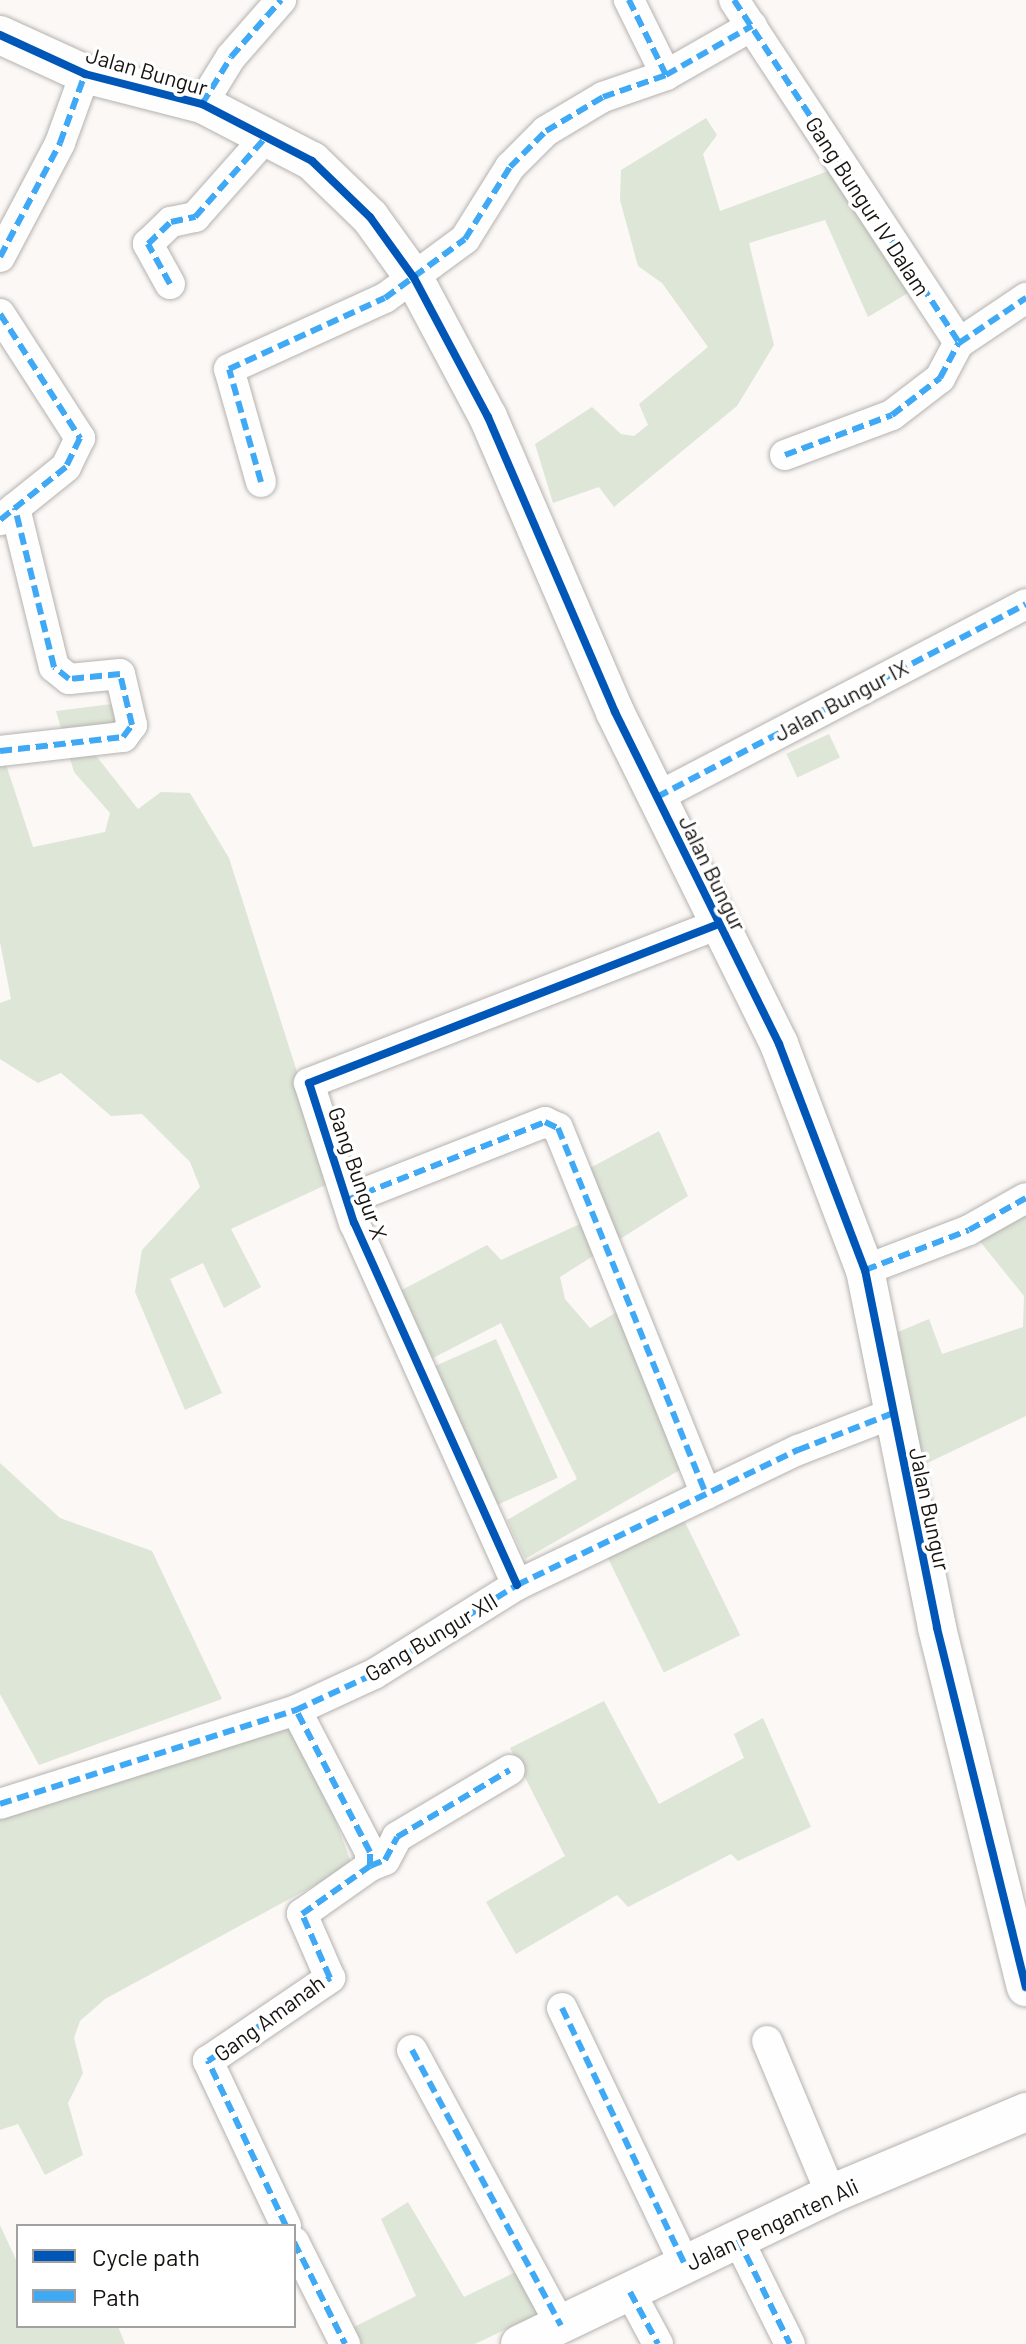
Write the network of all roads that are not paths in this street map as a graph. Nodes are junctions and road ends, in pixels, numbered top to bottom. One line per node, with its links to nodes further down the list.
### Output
1 (281, 0): 8 (street)
2 (629, 0): 7 (street)
3 (734, 0): 4 (street, Gang Bungur IV Dalam)
4 (752, 26): 7 (street); 15 (street, Gang Bungur IV Dalam)
5 (0, 35): 6 (street, Jalan Bungur)
6 (85, 74): 8 (street, Jalan Bungur); 10 (street)
7 (666, 75): 11 (street)
8 (202, 104): 9 (street, Jalan Bungur)
9 (267, 136): 11 (street, Jalan Bungur); 12 (street)
10 (0, 257)
11 (414, 278): 17 (street); 21 (street, Jalan Bungur)
12 (170, 284)
13 (1024, 306): 15 (street)
14 (0, 314): 18 (street)
15 (959, 343): 16 (street)
16 (785, 455)
17 (261, 482)
18 (8, 514): 20 (street)
19 (1026, 604): 21 (street, Jalan Bungur IX)
20 (0, 751)
21 (657, 797): 22 (street, Jalan Bungur)
22 (718, 924): 24 (street, Gang Bungur X); 25 (street, Jalan Bungur)
23 (1026, 1198): 25 (street)
24 (347, 1200): 27 (street); 28 (street, Gang Bungur X)
25 (865, 1270): 26 (street, Jalan Bungur)
26 (891, 1414): 27 (street, Gang Bungur XII); 33 (street, Jalan Bungur)
27 (706, 1494): 28 (street, Gang Bungur XII)
28 (517, 1585): 29 (street, Gang Bungur XII)
29 (296, 1710): 31 (street, Gang Bungur XII); 32 (street)
30 (510, 1770): 32 (street)
31 (0, 1804)
32 (370, 1866): 39 (street, Gang Amanah)
33 (1026, 1987)
34 (562, 2008): 42 (street)
35 (767, 2041): 38 (street)
36 (412, 2050): 44 (street)
37 (1026, 2112): 38 (street, Jalan Penganten Ali)
38 (831, 2194): 40 (street, Jalan Penganten Ali)
39 (285, 2224)
40 (738, 2239): 42 (street, Jalan Penganten Ali); 48 (street)
41 (296, 2246): 45 (street)
42 (685, 2265): 43 (street, Jalan Penganten Ali)
43 (630, 2292): 44 (street, Jalan Penganten Ali); 47 (street)
44 (561, 2325): 46 (street, Jalan Penganten Ali)
45 (345, 2344)
46 (520, 2344)
47 (658, 2344)
48 (790, 2344)

